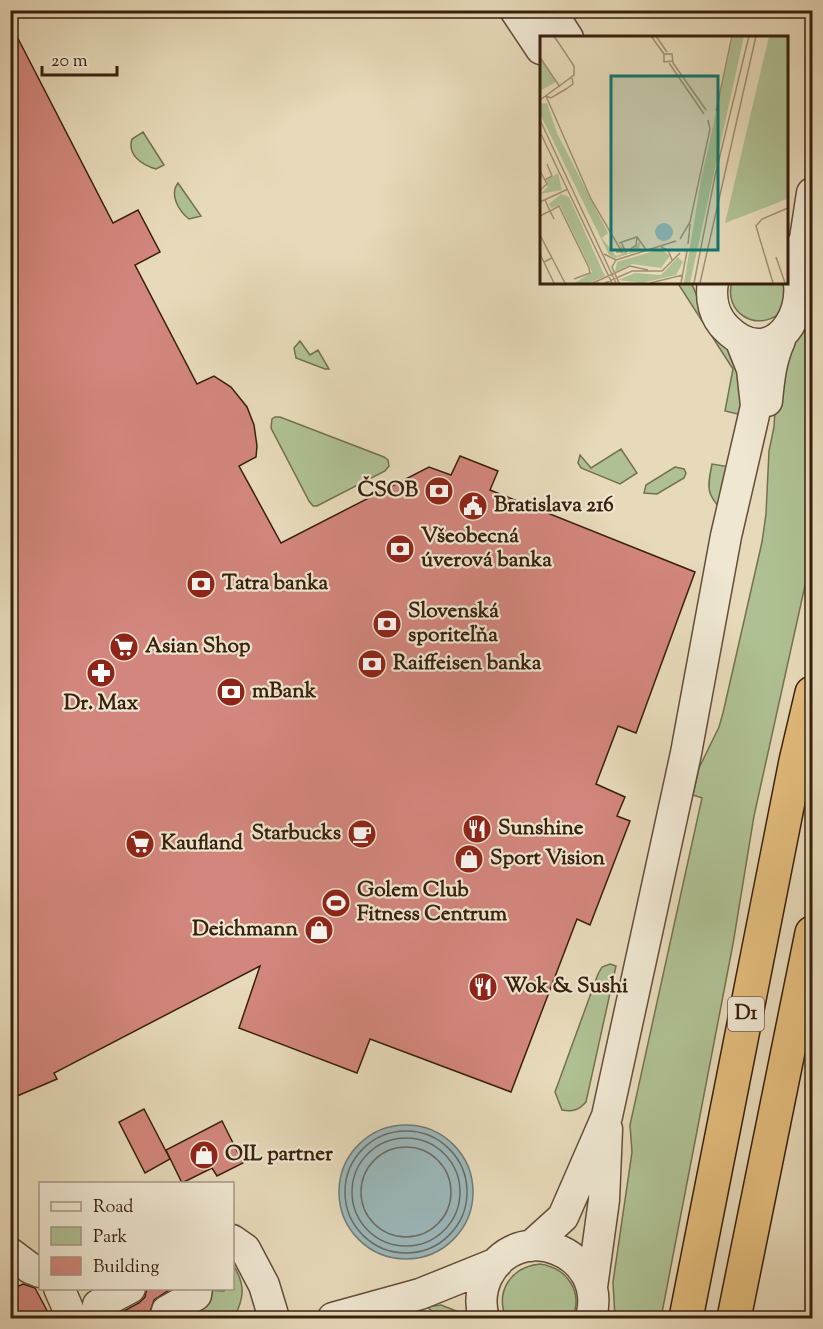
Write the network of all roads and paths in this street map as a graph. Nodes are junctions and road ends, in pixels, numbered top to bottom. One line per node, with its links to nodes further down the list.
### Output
1 (515, 10): 4 (lane)
2 (550, 10): 3 (lane)
3 (567, 36)
4 (540, 48)
5 (787, 222): 6 (lane)
6 (793, 258): 9 (lane)
7 (710, 285): 8 (lane)
8 (740, 339): 9 (lane); 11 (lane)
9 (780, 340): 11 (lane)
10 (813, 693): 30 (highway, D1)
11 (686, 753): 13 (lane)
12 (813, 933): 31 (highway, D1)
13 (605, 1120): 15 (lane); 19 (lane)
14 (234, 1241): 26 (lane)
15 (531, 1246): 17 (lane); 19 (lane)
16 (10, 1252): 18 (lane)
17 (497, 1263): 23 (lane); 28 (lane)
18 (39, 1272)
19 (592, 1287): 29 (lane)
20 (62, 1290): 24 (lane)
21 (126, 1290): 24 (lane)
22 (197, 1290): 25 (lane)
23 (419, 1306): 27 (lane); 28 (lane)
24 (91, 1308)
25 (165, 1318)
26 (274, 1318)
27 (333, 1318)
28 (484, 1318)
29 (591, 1318)
30 (686, 1318)
31 (734, 1318)

